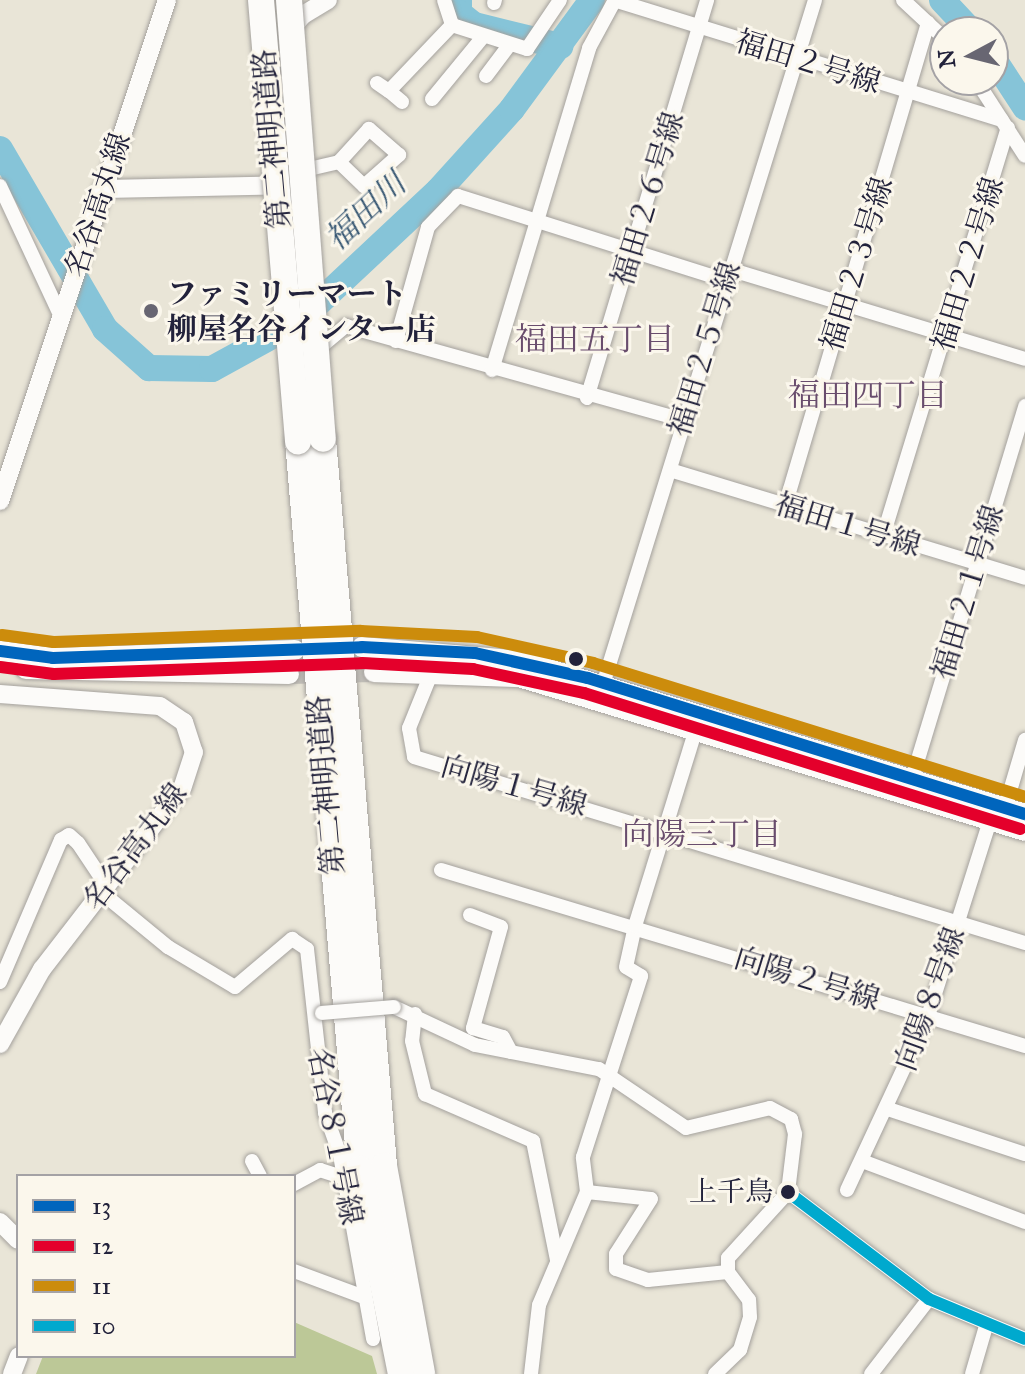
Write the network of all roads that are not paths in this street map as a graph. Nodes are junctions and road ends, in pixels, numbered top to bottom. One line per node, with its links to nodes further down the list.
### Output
1 (167, 0): 29 (street, 名谷高丸線)
2 (261, 0): 43 (highway, 第二神明道路, bridge)
3 (289, 0): 43 (highway, 第二神明道路, bridge)
4 (328, 0): 14 (street)
5 (444, 0): 12 (street)
6 (560, 0): 16 (street)
7 (614, 0): 13 (street, 福田２号線); 30 (street)
8 (707, 0): 13 (street, 福田２６号線)
9 (815, 0): 17 (street, 福田２５号線)
10 (903, 0): 11 (street)
11 (928, 23): 19 (street, 福田２３号線)
12 (452, 25): 15 (street); 22 (street)
13 (699, 29): 17 (street, 福田２号線); 31 (street, 福田２６号線)
14 (293, 30): 26 (street); 28 (street)
15 (483, 37): 16 (street); 21 (street)
16 (510, 44): 18 (street)
17 (796, 58): 19 (street, 福田２号線); 32 (street, 福田２５号線)
18 (486, 76)
19 (908, 92): 23 (street, 福田２号線); 33 (street, 福田２３号線)
20 (987, 96): 23 (street)
21 (432, 99)
22 (402, 102)
23 (1005, 124): 24 (street); 35 (street, 福田２２号線)
24 (1025, 156)
25 (339, 162): 26 (street)
26 (309, 169): 28 (street)
27 (0, 186): 34 (street)
28 (259, 186): 29 (street)
29 (102, 189): 34 (street, 名谷高丸線)
30 (536, 219): 31 (street); 36 (street); 39 (street)
31 (633, 251): 32 (street); 40 (street, 福田２６号線)
32 (727, 274): 33 (street); 42 (street, 福田２５号線)
33 (846, 304): 35 (street); 46 (street, 福田２３号線)
34 (61, 317): 45 (street, 名谷高丸線)
35 (947, 335): 38 (street); 47 (street, 福田２２号線)
36 (396, 341): 37 (street); 39 (street)
37 (323, 345)
38 (1025, 359)
39 (492, 370): 40 (street)
40 (587, 398): 42 (street)
41 (1025, 406): 48 (street, 福田２１号線)
42 (680, 419): 44 (street, 福田２５号線)
43 (310, 440): 101 (highway, 第二神明道路); 102 (highway, 第二神明道路)
44 (670, 470): 46 (street, 福田１号線); 57 (street, 福田２５号線)
45 (0, 501)
46 (785, 506): 47 (street, 福田１号線)
47 (883, 536): 48 (street, 福田１号線)
48 (977, 563): 49 (street, 福田１号線); 61 (street, 福田２１号線)
49 (1025, 578)
50 (362, 647): 57 (main road)
51 (295, 650): 52 (main road)
52 (0, 651)
53 (0, 666): 56 (main road)
54 (433, 669): 55 (main road); 57 (main road); 64 (street, 向陽１号線)
55 (374, 672)
56 (289, 674)
57 (602, 692): 59 (main road); 61 (main road)
58 (0, 694): 67 (street, 名谷高丸線)
59 (696, 729): 62 (main road); 64 (street)
60 (1025, 740): 62 (street, 向陽８号線)
61 (912, 779): 62 (main road)
62 (998, 814): 63 (main road); 65 (main road); 69 (street, 向陽８号線)
63 (1025, 814)
64 (665, 830): 69 (street, 向陽１号線); 70 (street)
65 (1025, 831)
66 (441, 870): 70 (street, 向陽２号線)
67 (103, 889): 72 (street, 名谷８１号線); 73 (street, 名谷８１号線); 76 (street, 名谷高丸線)
68 (470, 915): 78 (street)
69 (958, 923): 71 (street, 向陽１号線); 75 (street, 向陽８号線)
70 (635, 926): 75 (street, 向陽２号線); 79 (street)
71 (1025, 943)
72 (0, 982)
73 (318, 1014): 74 (street, bridge); 85 (street, 名谷８１号線)
74 (415, 1014): 78 (street); 93 (street)
75 (928, 1016): 77 (street, 向陽２号線); 80 (street, 向陽８号線)
76 (0, 1044)
77 (1025, 1046)
78 (511, 1052): 79 (street)
79 (609, 1076): 88 (street); 89 (street)
80 (888, 1109): 81 (street); 83 (street, 向陽８号線)
81 (1025, 1154)
82 (252, 1161): 84 (street)
83 (862, 1161): 87 (street, 向陽８号線); 91 (street)
84 (259, 1174)
85 (344, 1178): 86 (street); 96 (street, 名谷８１号線)
86 (296, 1183)
87 (847, 1190)
88 (587, 1192): 93 (street); 95 (street)
89 (788, 1192): 95 (street); 97 (street)
90 (0, 1222): 92 (street)
91 (1025, 1222)
92 (16, 1238)
93 (557, 1260): 103 (street)
94 (296, 1272): 96 (street)
95 (728, 1272): 104 (street)
96 (364, 1297): 99 (street, 名谷８１号線)
97 (929, 1299): 98 (street); 105 (street)
98 (986, 1326): 100 (street); 106 (street)
99 (373, 1339)
100 (1025, 1339)
101 (401, 1374)
102 (422, 1374)
103 (531, 1374)
104 (715, 1374)
105 (871, 1374)
106 (972, 1374)

